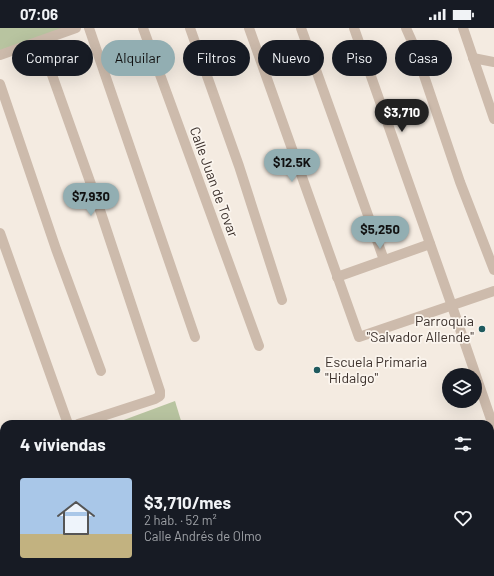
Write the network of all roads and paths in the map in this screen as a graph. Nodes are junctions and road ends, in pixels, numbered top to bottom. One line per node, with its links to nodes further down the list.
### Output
1 (76, 28): 10 (street)
2 (89, 28): 26 (street)
3 (142, 28): 27 (street, Calle Juan de Tovar)
4 (190, 28): 24 (street)
5 (249, 28): 22 (street)
6 (301, 28): 20 (street)
7 (354, 28): 19 (street)
8 (406, 28): 21 (street)
9 (463, 28): 13 (street)
10 (43, 40)
11 (12, 51): 12 (street)
12 (0, 55)
13 (473, 58): 14 (street); 17 (street)
14 (494, 62)
15 (52, 76): 30 (street)
16 (0, 84): 28 (street)
17 (494, 119)
18 (0, 233): 29 (street)
19 (430, 244): 20 (street); 25 (street)
20 (384, 260): 22 (street)
21 (494, 270)
22 (337, 277): 25 (street)
23 (494, 291): 25 (street)
24 (282, 300)
25 (452, 306): 31 (street)
26 (196, 337)
27 (259, 346)
28 (101, 370)
29 (67, 420)
30 (90, 420)
31 (491, 420)

